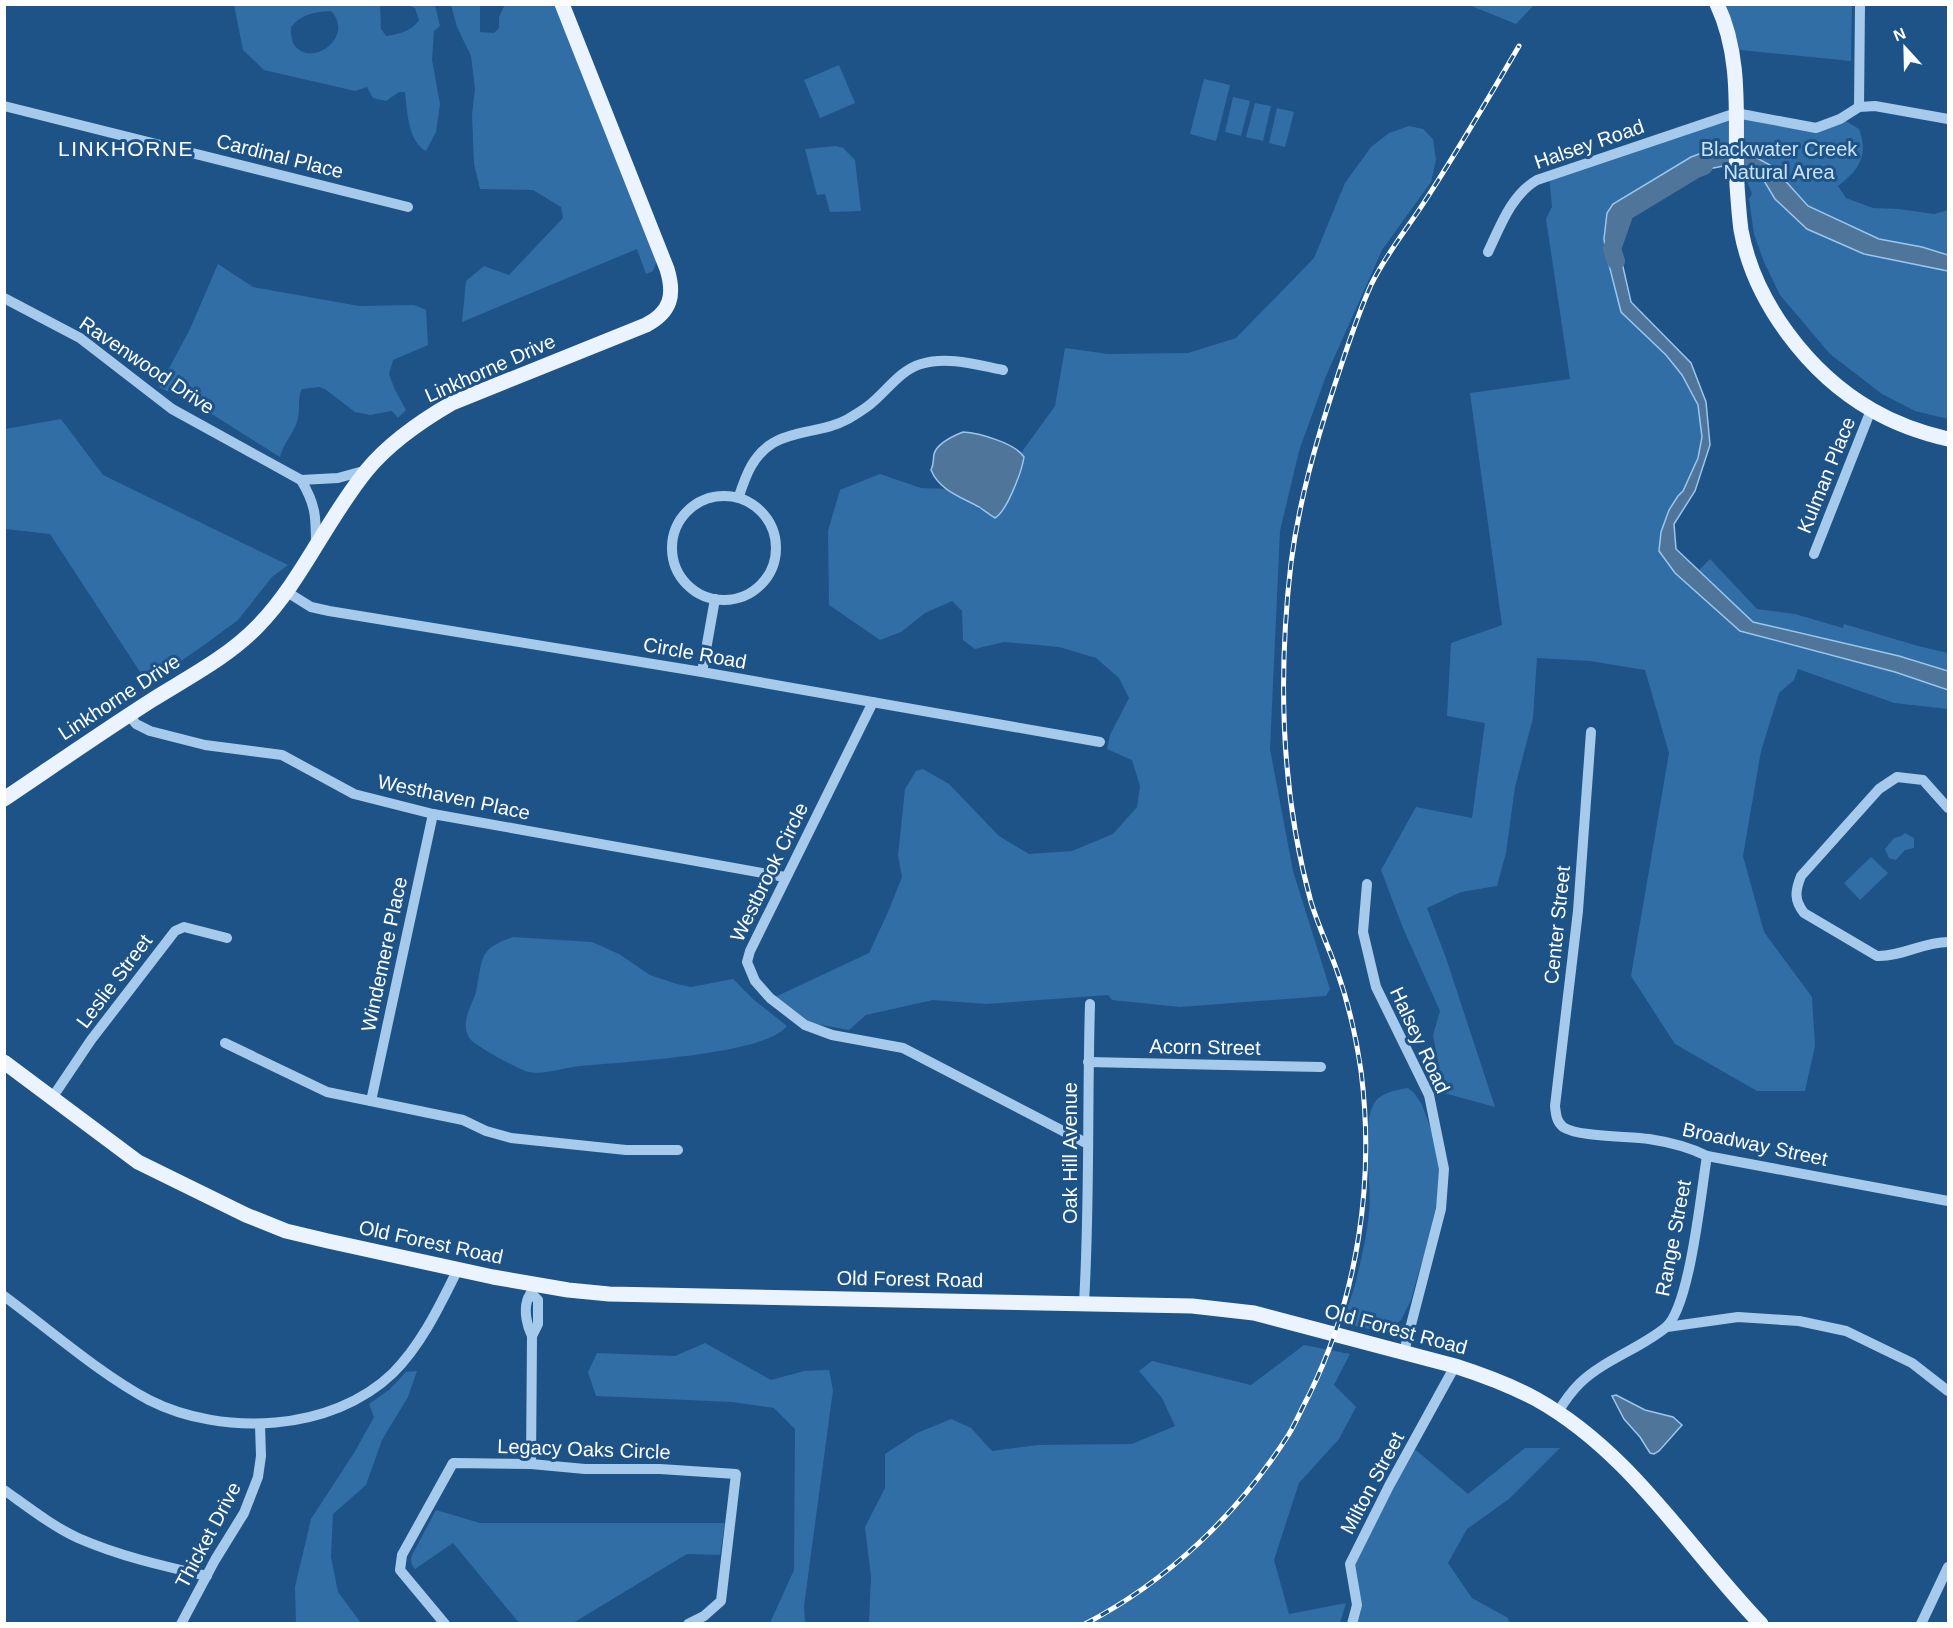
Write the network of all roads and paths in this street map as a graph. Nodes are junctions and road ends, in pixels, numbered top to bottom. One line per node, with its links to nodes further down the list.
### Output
1 (562, 4): 14 (main road, Linkhorne Drive)
2 (1717, 4): 6 (main road)
3 (1860, 4): 5 (street)
4 (4, 106): 8 (street, Cardinal Place)
5 (1859, 107): 6 (street); 7 (street)
6 (1736, 118): 9 (street, Halsey Road); 12 (main road)
7 (1948, 119)
8 (408, 207)
9 (1488, 252)
10 (4, 298): 15 (street, Ravenwood Drive)
11 (1003, 370): 16 (street)
12 (1871, 410): 13 (main road); 18 (street, Kulman Place)
13 (1948, 439)
14 (367, 470): 15 (street); 17 (main road, Linkhorne Drive)
15 (301, 480): 17 (street)
16 (739, 496): 20 (street); 20 (street)
17 (316, 546): 19 (main road, Linkhorne Drive)
18 (1814, 554)
19 (287, 592): 21 (street, Circle Road); 23 (main road, Linkhorne Drive)
20 (715, 599): 21 (street)
21 (702, 672): 22 (street, Circle Road)
22 (873, 702): 25 (street, Circle Road); 29 (street, Westbrook Circle)
23 (129, 715): 26 (main road, Linkhorne Drive); 28 (street, Westhaven Place)
24 (1591, 732): 40 (street, Center Street)
25 (1100, 742)
26 (4, 800)
27 (1948, 808): 32 (street)
28 (433, 814): 29 (street, Westhaven Place); 39 (street, Windemere Place)
29 (785, 877): 41 (street, Westbrook Circle)
30 (1367, 884): 50 (street, Halsey Road)
31 (227, 938): 38 (street, Leslie Street)
32 (1948, 942)
33 (1090, 1004): 36 (street, Oak Hill Avenue)
34 (225, 1043): 39 (street)
35 (4, 1062): 38 (main road, Old Forest Road)
36 (1088, 1062): 37 (street, Acorn Street); 41 (street, Oak Hill Avenue)
37 (1321, 1067)
38 (52, 1098): 45 (main road, Old Forest Road)
39 (371, 1101): 42 (street)
40 (1557, 1120): 43 (street, Broadway Street)
41 (1086, 1143): 48 (street, Oak Hill Avenue)
42 (678, 1150)
43 (1707, 1156): 44 (street, Broadway Street); 49 (street, Range Street)
44 (1948, 1201)
45 (458, 1269): 46 (main road, Old Forest Road); 54 (street)
46 (532, 1289): 48 (main road, Old Forest Road); 55 (street)
47 (4, 1296): 54 (street)
48 (1084, 1303): 50 (main road, Old Forest Road)
49 (1667, 1327): 52 (street); 53 (street)
50 (1404, 1352): 51 (main road, Old Forest Road)
51 (1455, 1366): 53 (main road, Old Forest Road); 62 (street, Milton Street)
52 (1948, 1391)
53 (1558, 1412): 63 (main road, Old Forest Road)
54 (260, 1425): 58 (street, Thicket Drive)
55 (531, 1464): 60 (street, Legacy Oaks Circle); 61 (street, Legacy Oaks Circle)
56 (4, 1490): 58 (street)
57 (1948, 1567): 64 (street)
58 (207, 1576): 59 (street, Thicket Drive)
59 (181, 1623)
60 (445, 1623)
61 (688, 1623)
62 (1352, 1623)
63 (1761, 1623)
64 (1921, 1623)

